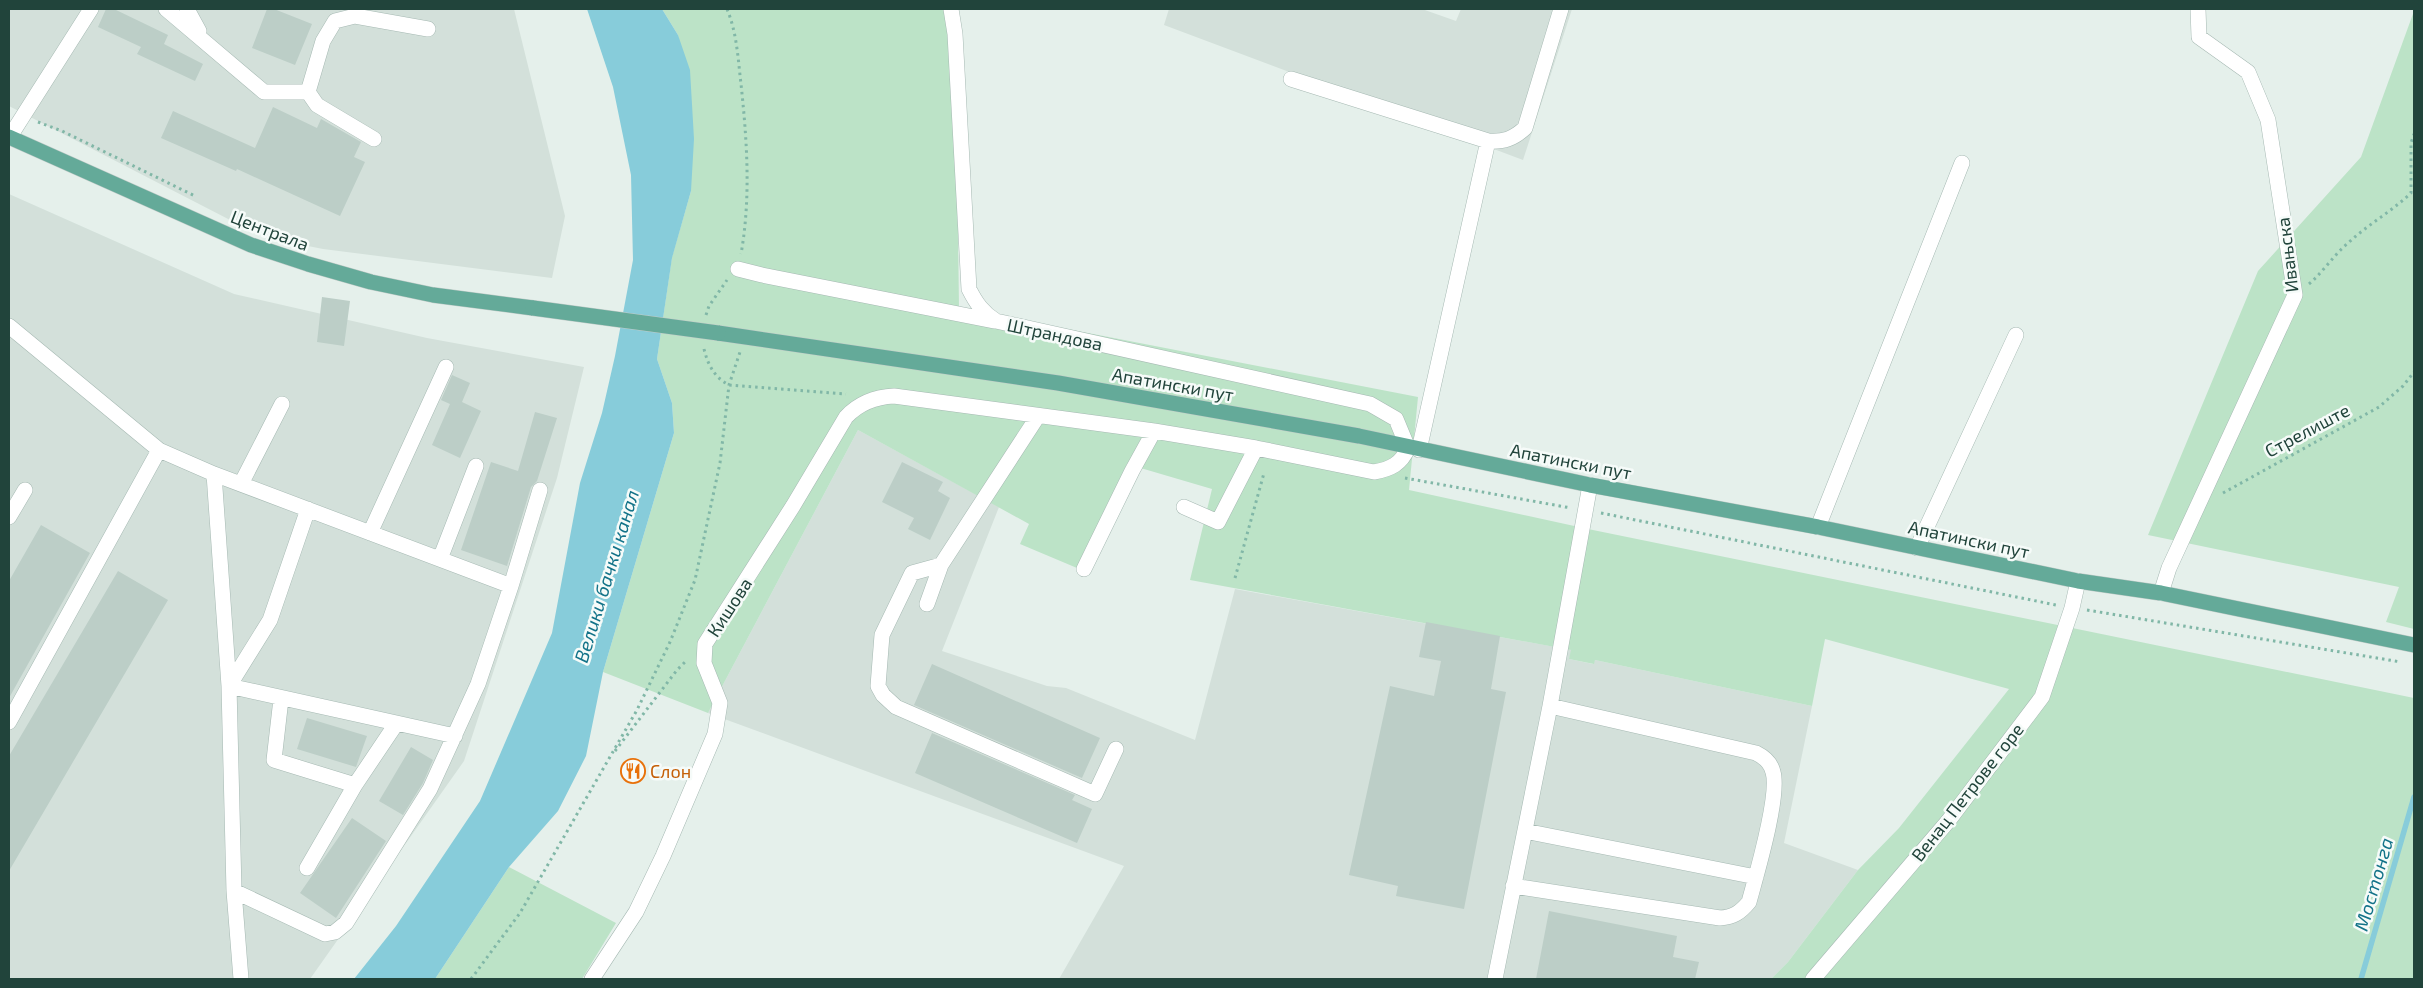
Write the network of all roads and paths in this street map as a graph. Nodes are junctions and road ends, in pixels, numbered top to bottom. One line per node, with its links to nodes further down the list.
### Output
1 (91, 9): 12 (street)
2 (166, 9): 9 (street)
3 (186, 9): 9 (street)
4 (728, 9): 20 (path)
5 (951, 9): 23 (street, Штрандова)
6 (1561, 9): 16 (street)
7 (2198, 9): 21 (street, Ивањска)
8 (428, 29): 11 (street)
9 (203, 39): 11 (street)
10 (1291, 79): 16 (street)
11 (308, 92): 15 (street)
12 (22, 116): 14 (street); 19 (path)
13 (2414, 134): 18 (path)
14 (9, 138): 25 (main road, Централа, bridge)
15 (374, 139)
16 (1488, 141): 37 (street)
17 (1962, 163): 51 (street)
18 (2413, 193): 21 (path)
19 (195, 196)
20 (738, 269): 22 (path); 23 (street)
21 (2295, 295): 46 (street, Ивањска)
22 (705, 320)
23 (996, 322): 37 (street, Штрандова)
24 (9, 326): 38 (street)
25 (718, 333): 27 (main road, Апатински пут)
26 (2016, 335): 53 (street)
27 (745, 337): 31 (path); 37 (main road, Апатински пут)
28 (704, 342): 31 (path)
29 (446, 367): 52 (street)
30 (2414, 372): 46 (path, Стрелиште)
31 (729, 385): 32 (path); 73 (path)
32 (851, 395)
33 (282, 404): 42 (street)
34 (1038, 416): 35 (street); 55 (street); 63 (street, Кишова)
35 (1154, 432): 36 (street); 56 (street)
36 (1263, 449): 37 (street); 47 (street); 57 (path)
37 (1413, 449): 43 (main road, Апатински пут)
38 (159, 450): 40 (street); 69 (street)
39 (476, 466): 54 (street)
40 (214, 474): 42 (street); 66 (street)
41 (1402, 477): 49 (path)
42 (241, 484): 48 (street)
43 (1590, 485): 49 (street); 51 (main road, Апатински пут)
44 (25, 490): 50 (street)
45 (540, 490): 59 (street)
46 (2203, 496): 60 (street, Ивањска)
47 (1184, 507)
48 (308, 509): 52 (street); 66 (street)
49 (1586, 510): 62 (path); 68 (street)
50 (9, 517)
51 (1818, 527): 53 (main road, Апатински пут)
52 (370, 533): 54 (street)
53 (1917, 548): 58 (main road, Апатински пут)
54 (440, 559): 59 (street)
55 (941, 565): 61 (street); 72 (street)
56 (1084, 569)
57 (1235, 578)
58 (2078, 581): 60 (main road, Апатински пут); 62 (street, Венац Петрове горе)
59 (511, 586): 71 (street)
60 (2161, 593): 64 (main road, Апатински пут)
61 (927, 604)
62 (2072, 608): 65 (path); 84 (street, Венац Петрове горе)
63 (705, 644): 73 (path); 82 (street, Кишова)
64 (2414, 645)
65 (2404, 662)
66 (229, 686): 67 (street); 79 (street)
67 (281, 699): 70 (street); 74 (street)
68 (1550, 706): 75 (street); 77 (street)
69 (9, 722)
70 (396, 724): 71 (street); 74 (street)
71 (455, 736): 79 (street)
72 (1116, 749)
73 (608, 762): 81 (path)
74 (355, 784): 76 (street)
75 (1525, 831): 77 (street); 78 (street)
76 (307, 868)
77 (1756, 877): 78 (street)
78 (1514, 886): 83 (street)
79 (234, 890): 80 (street)
80 (241, 979)
81 (471, 979)
82 (592, 979)
83 (1495, 979)
84 (1812, 979)

